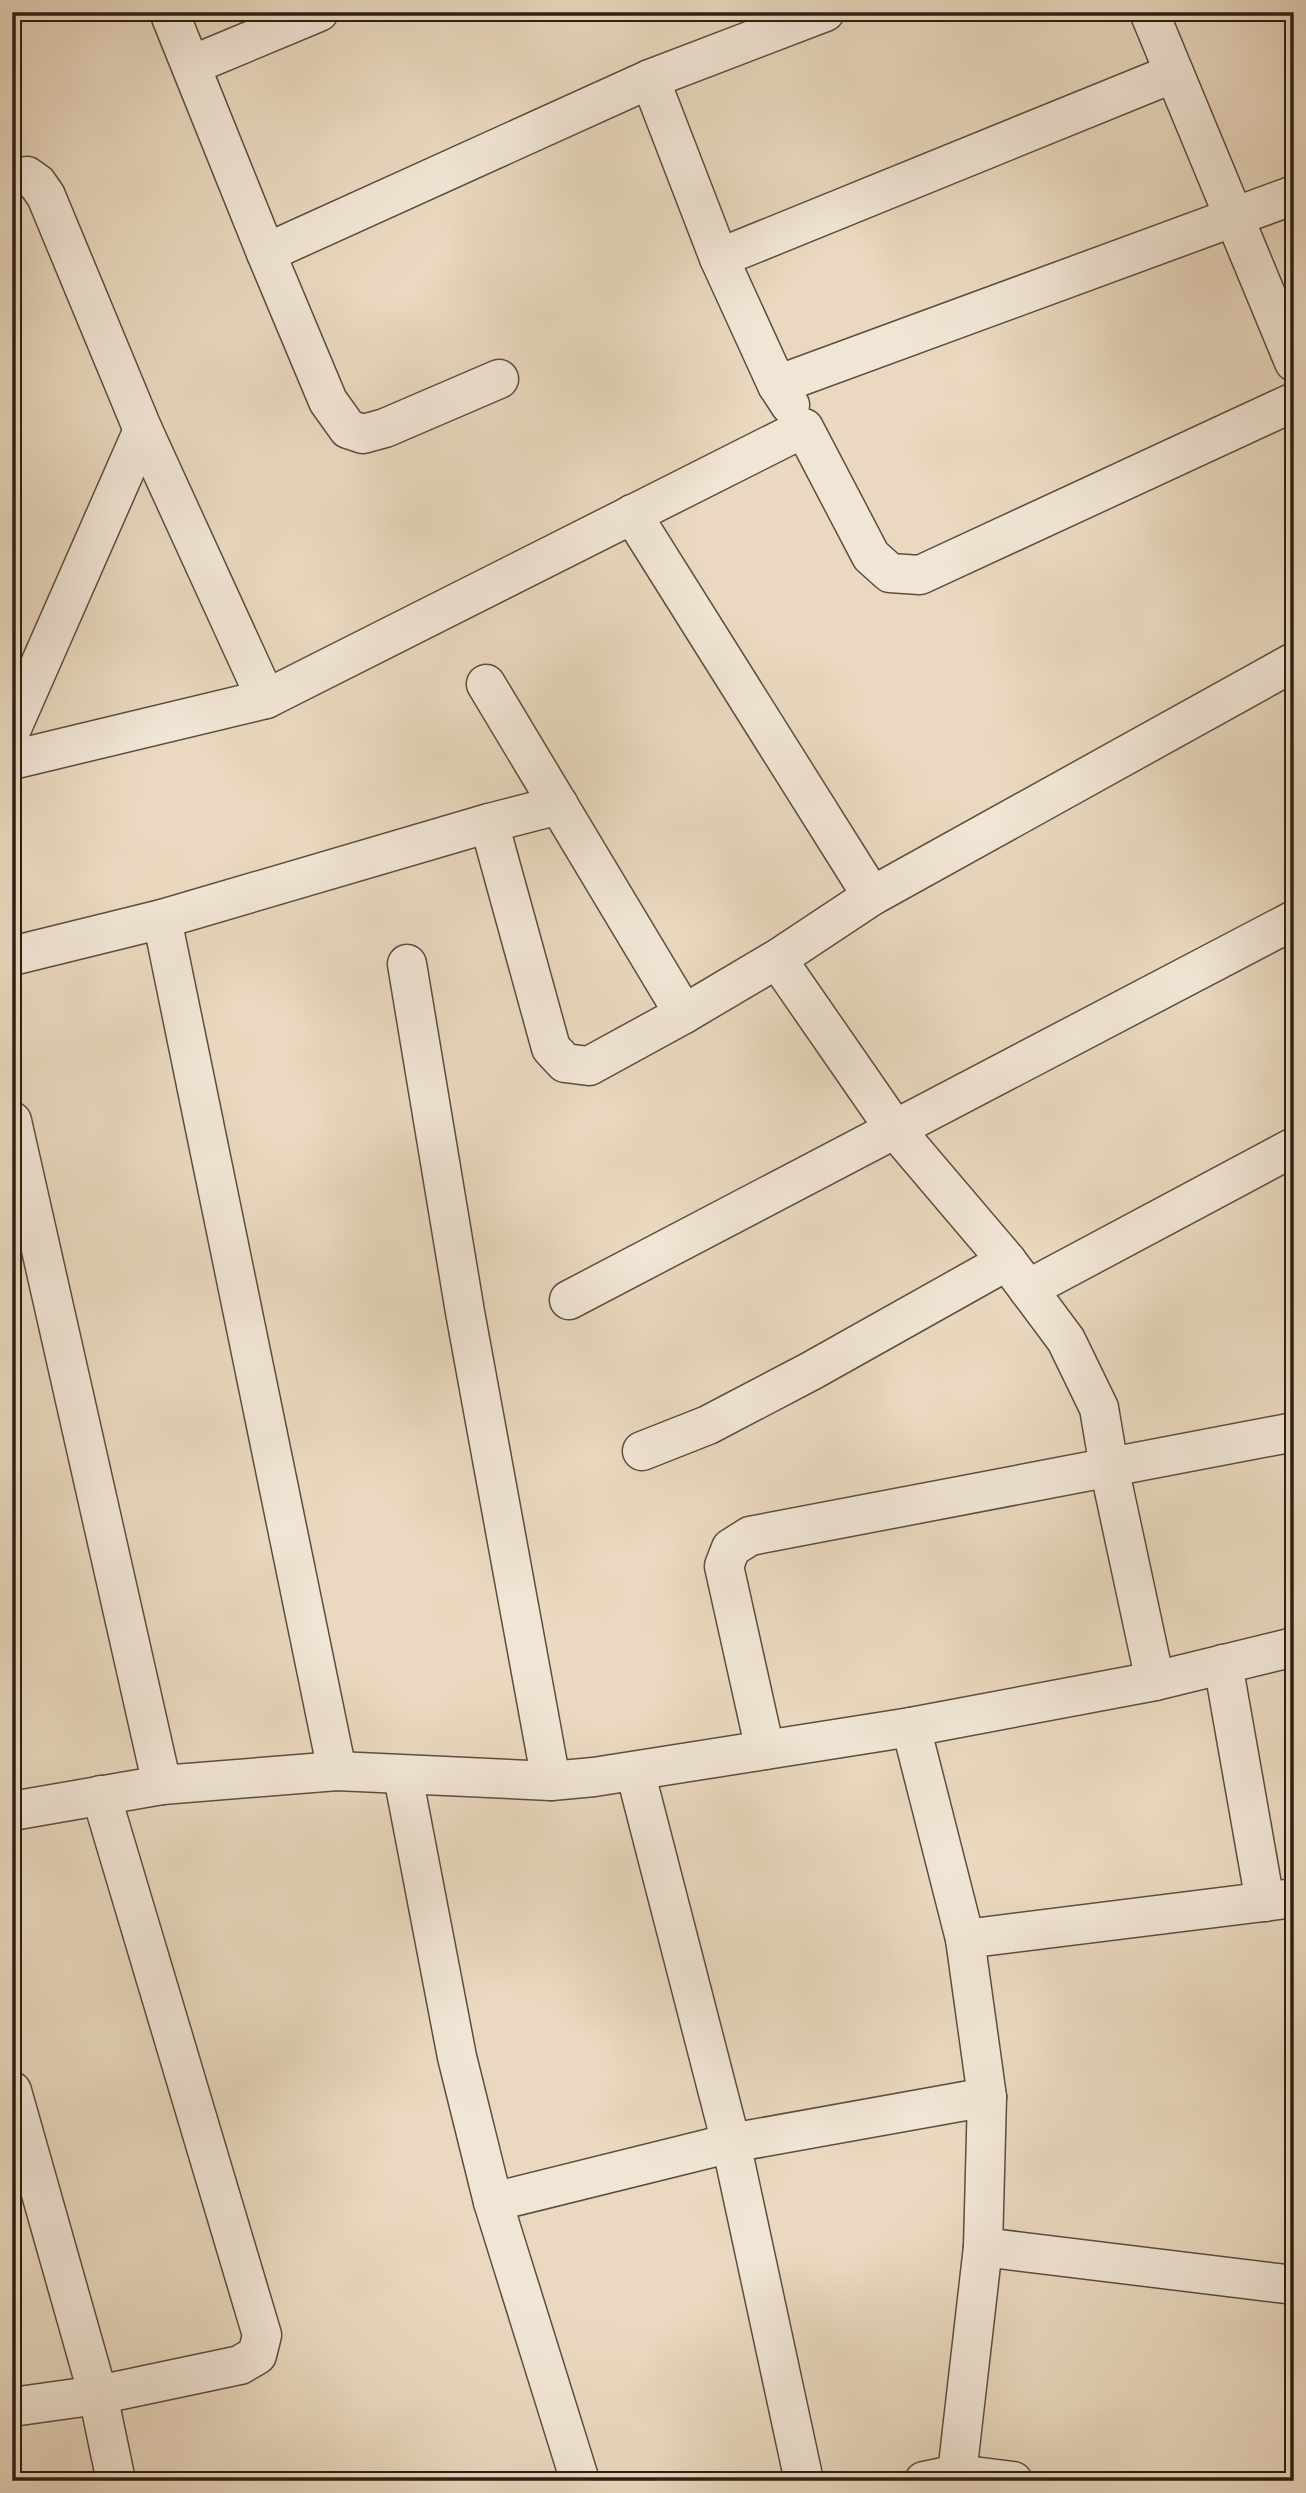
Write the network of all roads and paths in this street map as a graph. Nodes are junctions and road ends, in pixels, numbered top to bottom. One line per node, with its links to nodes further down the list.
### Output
1 (169, 12): 5 (street)
2 (319, 12): 5 (street)
3 (825, 12): 7 (street)
4 (1149, 12): 6 (street)
5 (192, 65): 11 (street)
6 (1174, 73): 10 (street); 12 (street)
7 (650, 79): 11 (street); 12 (street)
8 (12, 178): 18 (street)
9 (1294, 195): 10 (street)
10 (1234, 218): 13 (street); 15 (street)
11 (267, 253): 14 (street)
12 (719, 258): 15 (street)
13 (1294, 362)
14 (499, 379)
15 (777, 385): 17 (street)
16 (1294, 402): 17 (street)
17 (804, 428): 19 (street)
18 (143, 430): 22 (street); 23 (street)
19 (632, 514): 22 (street); 27 (street)
20 (1294, 662): 27 (street)
21 (486, 684): 25 (street)
22 (266, 699): 24 (street)
23 (12, 728)
24 (12, 760)
25 (559, 805): 26 (street); 33 (street)
26 (489, 823): 28 (street); 33 (street)
27 (872, 896): 31 (street)
28 (162, 919): 30 (street); 47 (street)
29 (1294, 920): 35 (street)
30 (12, 956)
31 (777, 959): 33 (street); 35 (street)
32 (407, 964): 50 (street)
33 (684, 1014)
34 (12, 1121): 51 (street)
35 (894, 1128): 37 (street); 38 (street)
36 (1294, 1147): 37 (street)
37 (1017, 1275): 40 (street); 41 (street)
38 (569, 1300)
39 (1294, 1432): 41 (street)
40 (642, 1451)
41 (1109, 1467): 44 (street); 46 (street)
42 (1294, 1647): 43 (street)
43 (1223, 1664): 44 (street); 54 (street)
44 (1155, 1681): 45 (street)
45 (911, 1727): 46 (street); 55 (street)
46 (765, 1750): 48 (street)
47 (337, 1771): 49 (street); 51 (street)
48 (635, 1771): 50 (street); 58 (street)
49 (403, 1776): 50 (street); 59 (street)
50 (551, 1781)
51 (162, 1785): 52 (street)
52 (101, 1795): 53 (street); 62 (street)
53 (12, 1811)
54 (1279, 1900): 55 (street)
55 (965, 1939): 57 (street)
56 (12, 2091): 62 (street)
57 (987, 2097): 58 (street); 60 (street)
58 (731, 2143): 59 (street); 67 (street)
59 (493, 2202): 66 (street)
60 (983, 2247): 61 (street); 64 (street)
61 (1294, 2285)
62 (98, 2395): 63 (street); 65 (street)
63 (12, 2407)
64 (946, 2478): 68 (street)
65 (116, 2481)
66 (580, 2481)
67 (804, 2481)
68 (1013, 2481)

